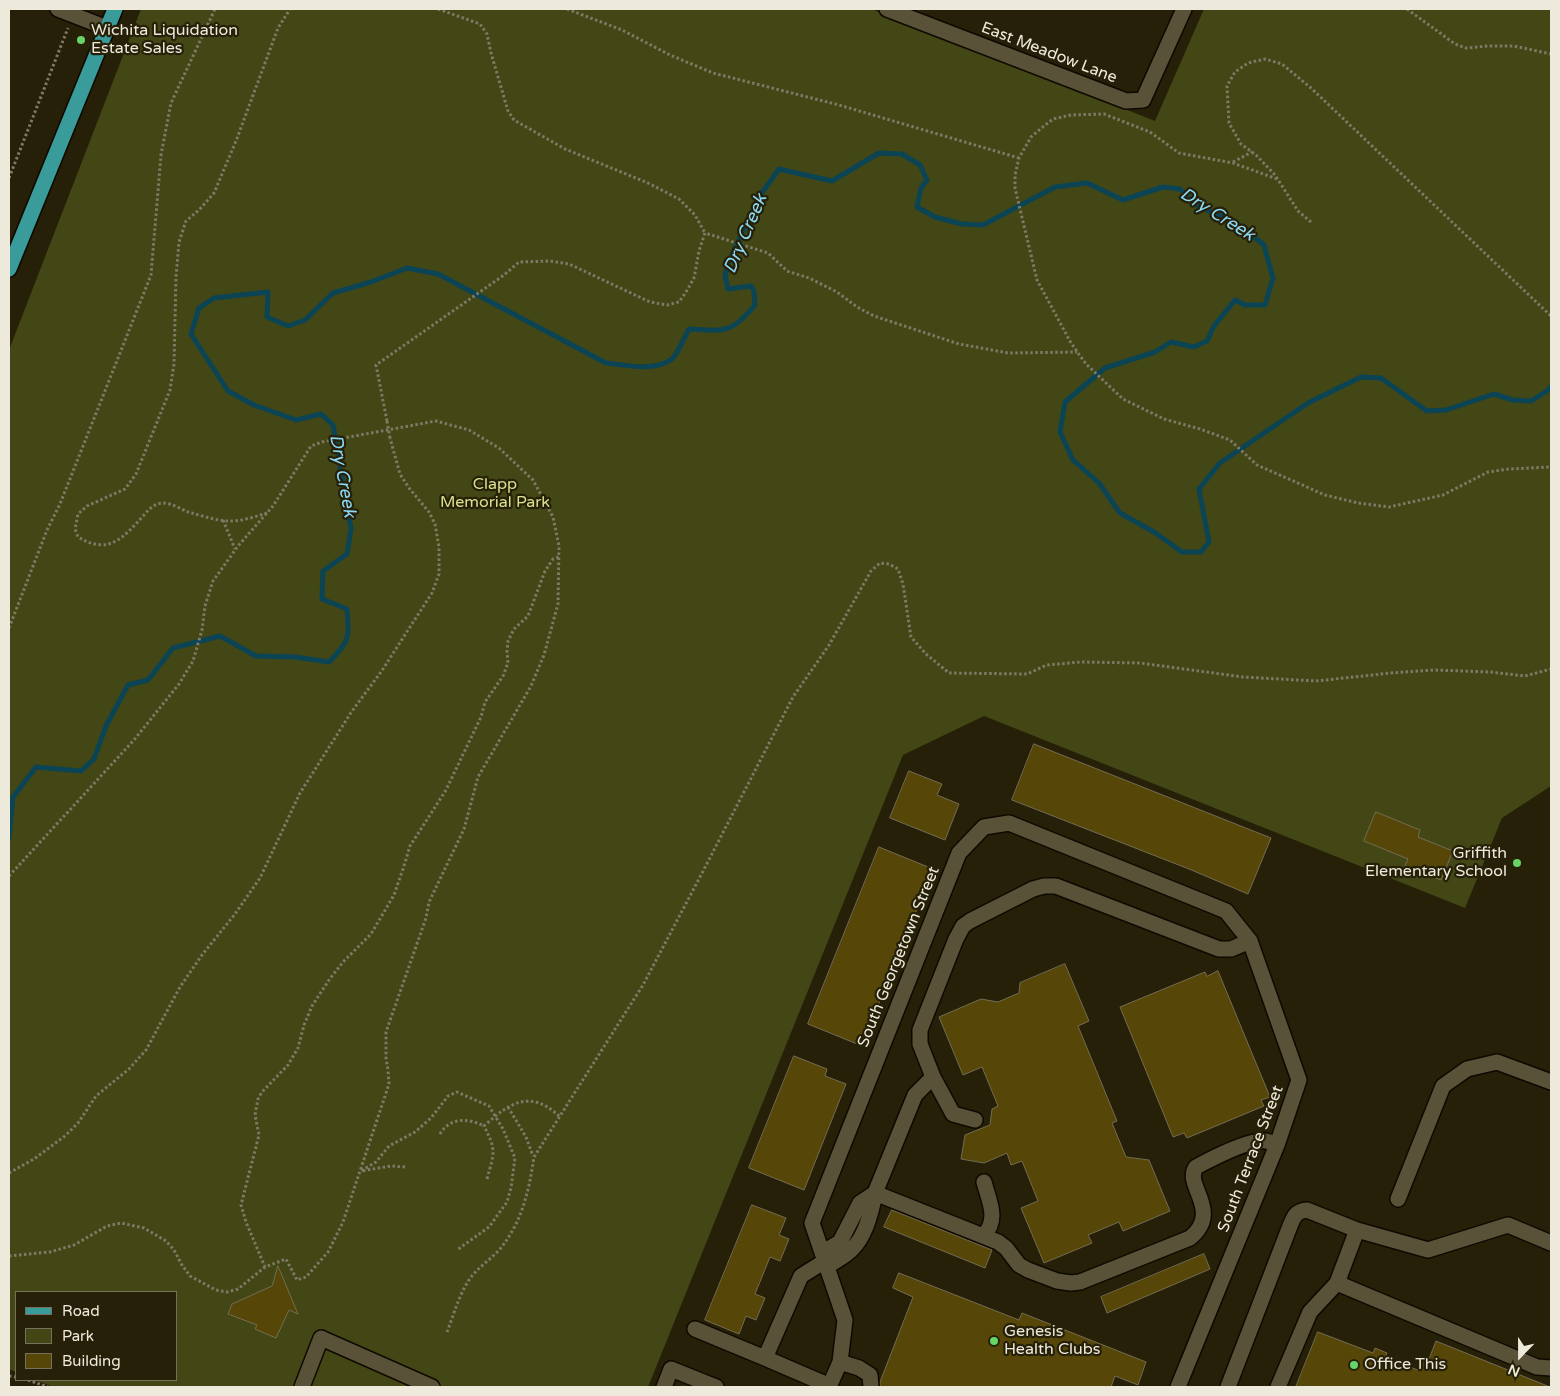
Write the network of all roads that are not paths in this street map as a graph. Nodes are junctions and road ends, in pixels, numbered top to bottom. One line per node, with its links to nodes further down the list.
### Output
1 (58, 9): 5 (street)
2 (115, 9): 5 (main road)
3 (887, 9): 4 (street, East Meadow Lane)
4 (1184, 9)
5 (107, 28): 6 (main road)
6 (9, 269)
7 (1250, 940): 8 (street); 11 (street, South Terrace Street); 18 (street, South Georgetown Street)
8 (933, 1077): 10 (street); 13 (street)
9 (1551, 1082): 14 (street)
10 (975, 1120)
11 (1277, 1145): 16 (street); 30 (street, South Terrace Street)
12 (984, 1182): 16 (street)
13 (875, 1193): 16 (street); 18 (street)
14 (1398, 1199)
15 (1357, 1230): 17 (street); 19 (street); 31 (street)
16 (984, 1235)
17 (1551, 1243)
18 (824, 1260): 21 (street); 22 (street, South Georgetown Street)
19 (1337, 1283): 23 (street); 32 (street)
20 (695, 1329): 21 (street)
21 (765, 1358): 25 (street)
22 (840, 1362): 25 (street, South Georgetown Street); 29 (street)
23 (1551, 1368)
24 (305, 1386): 26 (street)
25 (829, 1386)
26 (432, 1387)
27 (664, 1387): 28 (street)
28 (716, 1387)
29 (871, 1387)
30 (1178, 1387)
31 (1228, 1387)
32 (1278, 1387)

